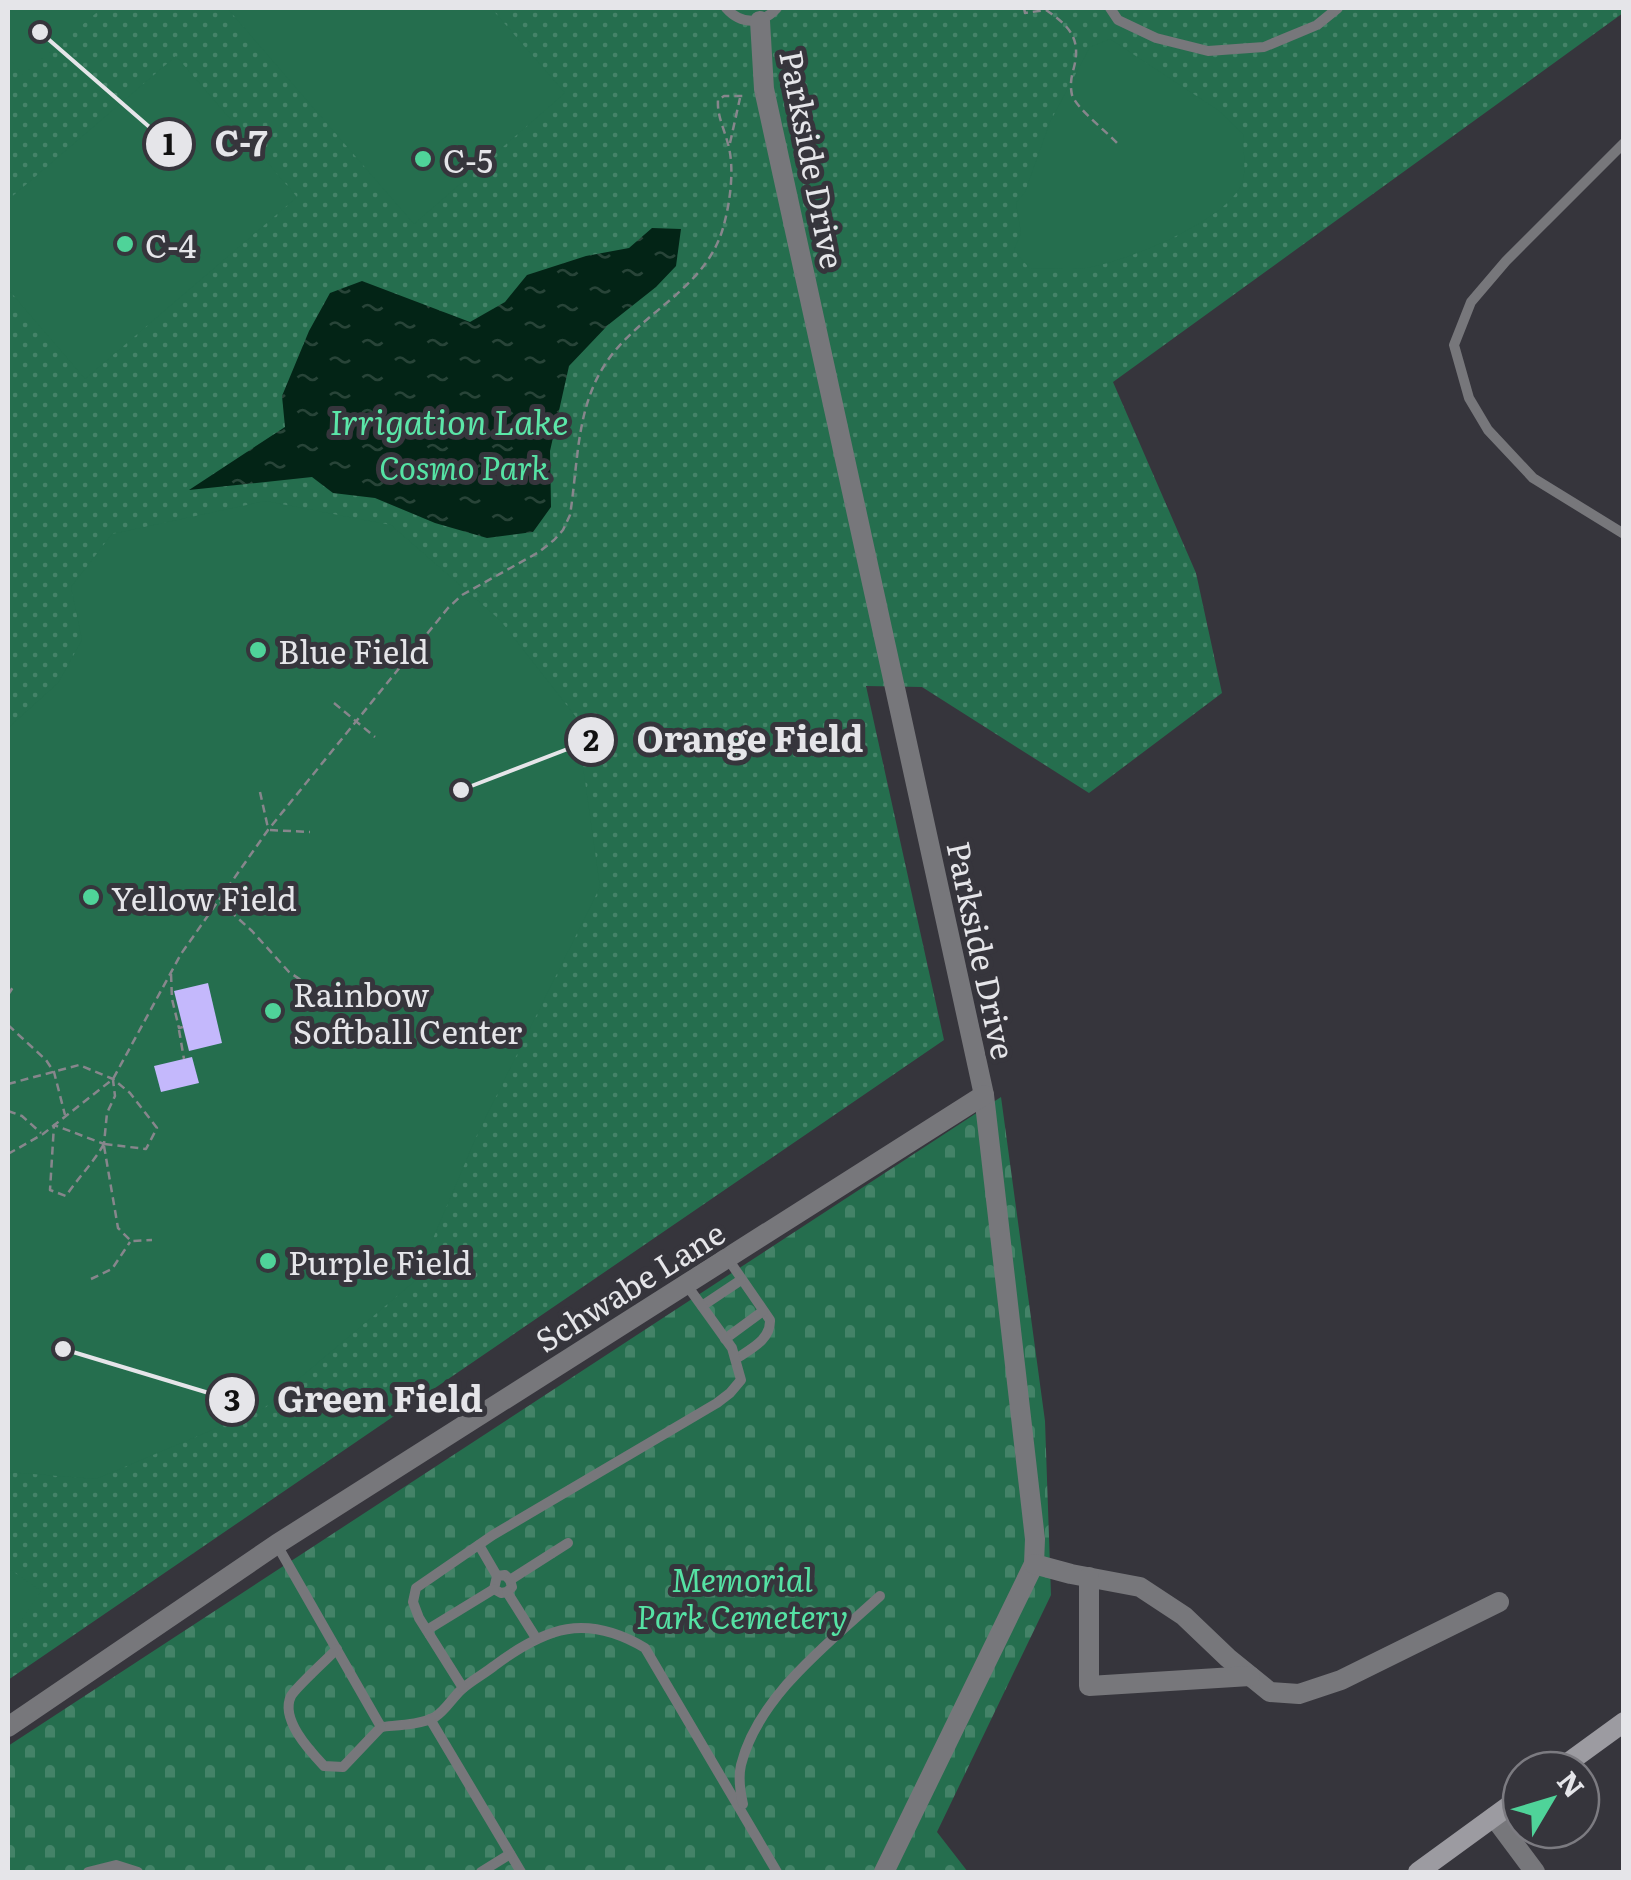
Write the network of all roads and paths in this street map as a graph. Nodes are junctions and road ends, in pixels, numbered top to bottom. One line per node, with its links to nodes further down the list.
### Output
1 (726, 8): 5 (lane)
2 (1024, 8): 8 (path)
3 (1110, 8): 4 (lane)
4 (1338, 8)
5 (769, 14): 6 (street, Parkside Drive)
6 (764, 90): 7 (path); 28 (street, Parkside Drive)
7 (740, 96): 10 (path); 10 (path)
8 (1117, 142)
9 (1624, 143): 11 (lane)
10 (730, 148): 13 (path)
11 (1624, 534)
12 (334, 703): 13 (path)
13 (356, 722): 14 (path); 16 (path)
14 (376, 737)
15 (260, 792): 16 (path)
16 (268, 830): 17 (path); 18 (path)
17 (310, 832)
18 (219, 900): 19 (path); 22 (path)
19 (171, 972): 24 (path); 26 (path)
20 (13, 987): 21 (path)
21 (8, 995)
22 (329, 999)
23 (8, 1025): 25 (path)
24 (184, 1058)
25 (54, 1072): 26 (path); 27 (path); 30 (path)
26 (113, 1079): 30 (path); 33 (path); 33 (path)
27 (8, 1084)
28 (984, 1095): 37 (street, Schwabe Lane); 48 (street, Parkside Drive)
29 (8, 1111): 32 (path)
30 (65, 1117): 31 (path)
31 (54, 1125): 32 (path); 33 (path); 33 (path)
32 (42, 1134): 34 (path)
33 (104, 1144): 35 (path)
34 (8, 1154)
35 (131, 1240): 36 (path); 38 (path)
36 (152, 1240)
37 (727, 1258): 39 (lane); 40 (street, Schwabe Lane)
38 (91, 1280)
39 (742, 1280): 41 (lane); 42 (lane)
40 (686, 1284): 41 (lane); 45 (street, Schwabe Lane)
41 (702, 1306): 43 (lane)
42 (763, 1311): 43 (lane); 44 (lane)
43 (725, 1339): 44 (lane)
44 (736, 1359): 46 (lane)
45 (277, 1544): 57 (lane); 62 (street, Schwabe Lane)
46 (479, 1544): 49 (lane); 55 (lane)
47 (568, 1544): 51 (lane)
48 (1034, 1564): 50 (street); 74 (street, Parkside Drive)
49 (497, 1576): 51 (lane); 52 (lane)
50 (1089, 1577): 58 (street); 58 (street)
51 (509, 1586): 52 (lane); 56 (lane)
52 (494, 1589): 55 (lane)
53 (880, 1596): 67 (lane)
54 (1499, 1602): 58 (street)
55 (427, 1630): 59 (lane)
56 (536, 1638): 59 (lane); 67 (lane)
57 (336, 1649): 63 (lane); 63 (lane)
58 (1250, 1676)
59 (464, 1688): 60 (lane)
60 (430, 1719): 63 (lane); 68 (lane)
61 (1624, 1722): 64 (street)
62 (8, 1726)
63 (381, 1727)
64 (1586, 1750)
65 (1501, 1812): 66 (street)
66 (1494, 1817): 75 (street); 76 (street)
67 (747, 1819): 73 (lane)
68 (510, 1854): 71 (lane); 72 (lane)
69 (88, 1872): 70 (lane)
70 (138, 1872)
71 (481, 1872)
72 (521, 1872)
73 (777, 1872)
74 (884, 1872)
75 (1418, 1872)
76 (1536, 1872)

